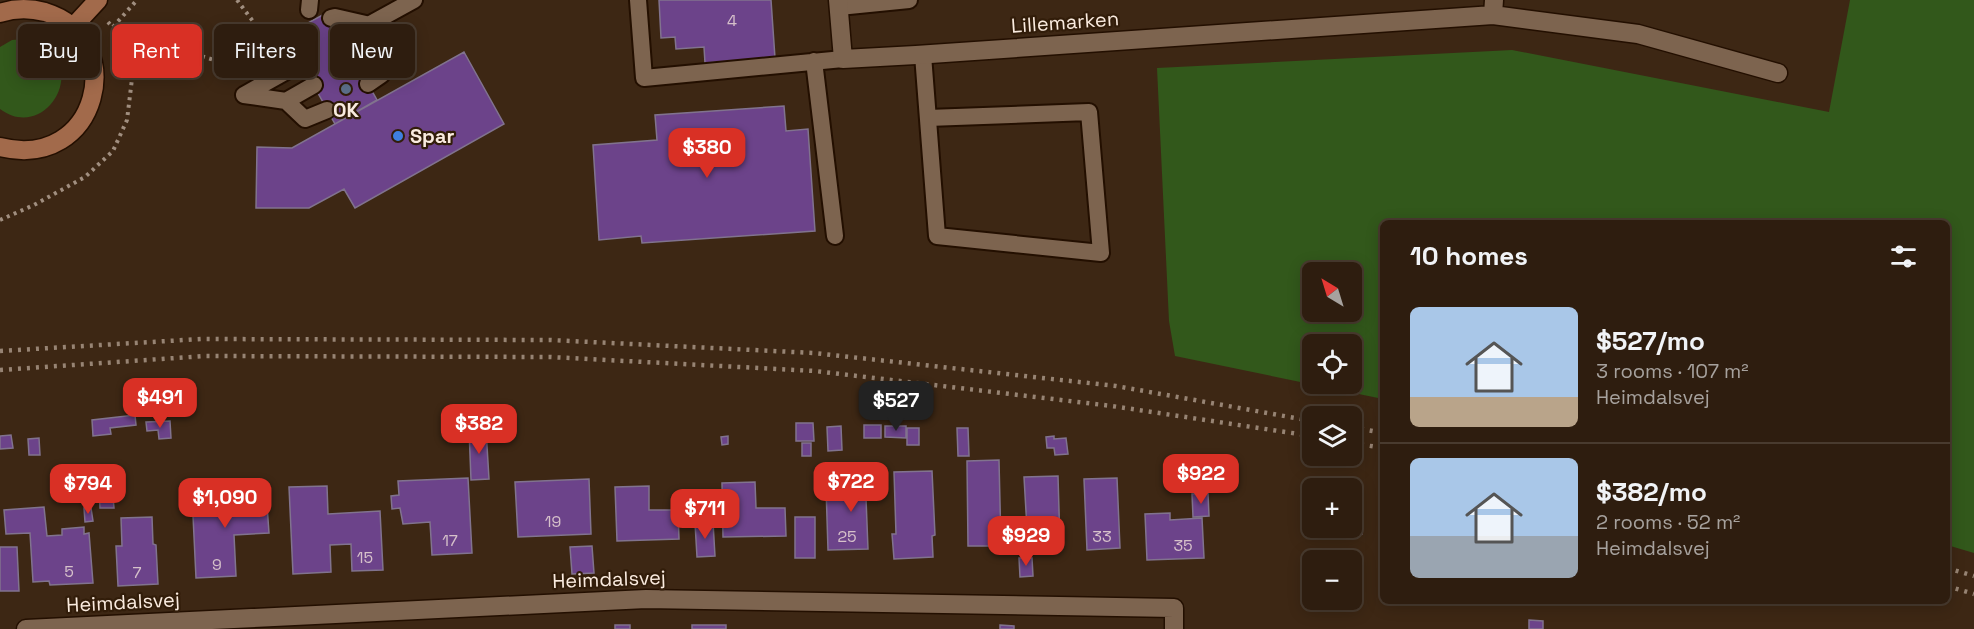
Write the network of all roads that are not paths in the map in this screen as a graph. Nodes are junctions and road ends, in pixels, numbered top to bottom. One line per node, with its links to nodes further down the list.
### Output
1 (414, 0): 12 (lane)
2 (638, 0): 15 (lane)
3 (909, 0): 5 (lane)
4 (95, 3): 10 (street)
5 (839, 3): 14 (street)
6 (1493, 8): 13 (street, Lillemarken); 16 (street, Lillemarken)
7 (0, 13): 9 (street)
8 (331, 18): 11 (lane)
9 (68, 24)
10 (75, 24)
11 (366, 24)
12 (372, 24)
13 (923, 55): 14 (street, Lillemarken); 24 (lane)
14 (843, 58): 15 (lane)
15 (814, 61): 26 (lane)
16 (1778, 73)
17 (95, 78): 25 (street)
18 (274, 78): 22 (lane)
19 (377, 78): 20 (lane)
20 (368, 84)
21 (314, 85): 22 (lane)
22 (286, 101): 23 (lane)
23 (327, 110)
24 (928, 118): 24 (lane)
25 (0, 147)
26 (835, 236)
27 (26, 629): 28 (street, Heimdalsvej)
28 (1174, 629)

